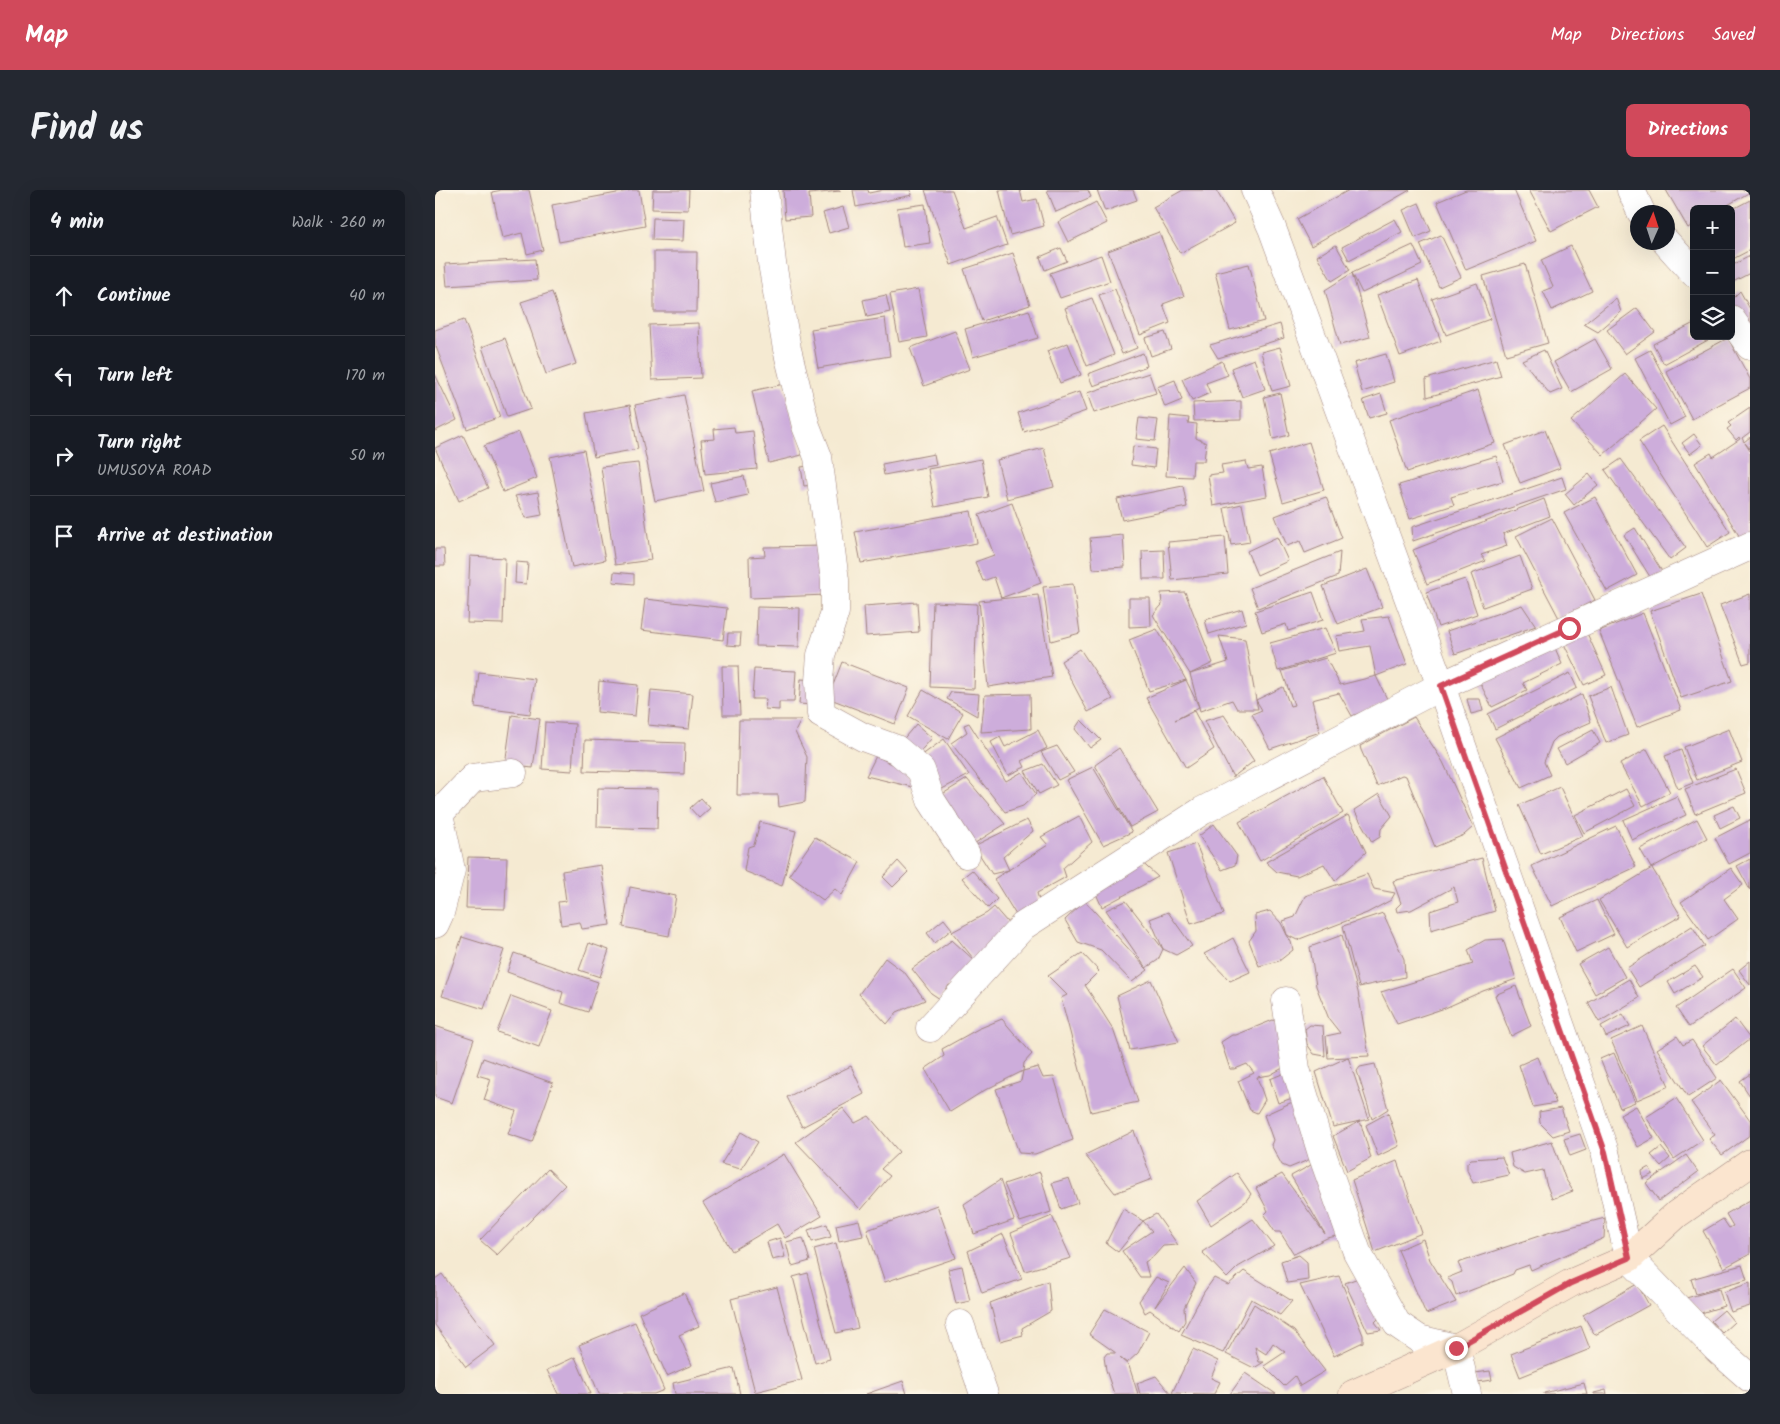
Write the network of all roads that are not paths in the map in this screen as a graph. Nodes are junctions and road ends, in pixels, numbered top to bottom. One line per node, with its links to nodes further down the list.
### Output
1 (763, 190): 12 (street)
2 (1255, 190): 10 (street)
3 (1631, 190): 4 (street)
4 (1638, 205)
5 (1673, 250): 6 (street)
6 (1690, 269)
7 (1735, 325): 8 (street)
8 (1750, 346)
9 (1750, 546): 10 (street)
10 (1441, 686): 15 (street); 17 (street)
11 (513, 773): 13 (street)
12 (966, 854)
13 (435, 924)
14 (1286, 1001): 19 (street)
15 (930, 1028)
16 (1750, 1163): 17 (main road)
17 (1629, 1258): 19 (main road); 20 (street)
18 (960, 1324): 21 (street)
19 (1456, 1348): 22 (main road); 23 (street)
20 (1750, 1378)
21 (984, 1394)
22 (1353, 1394)
23 (1467, 1394)

